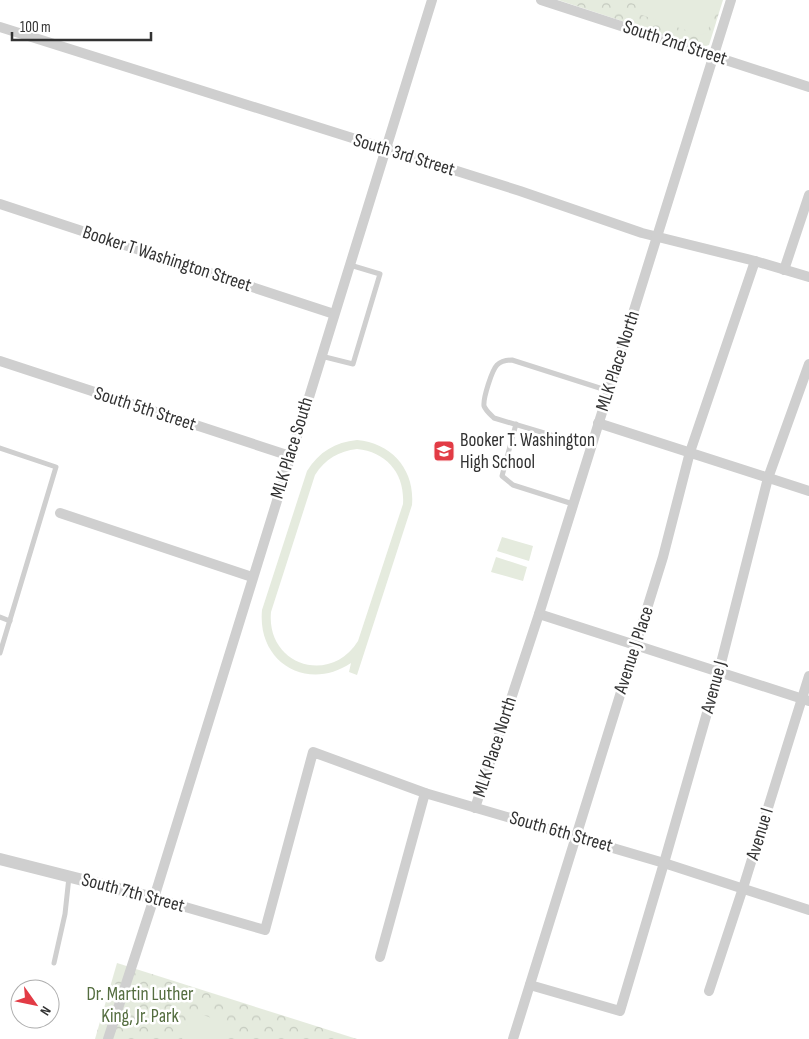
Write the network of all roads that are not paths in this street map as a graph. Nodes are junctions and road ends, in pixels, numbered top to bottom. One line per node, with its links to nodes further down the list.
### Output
1 (432, 0): 7 (street, MLK Place South)
2 (541, 0): 5 (street, South 2nd Street)
3 (731, 0): 5 (street, MLK Place North)
4 (0, 27): 7 (street, South 3rd Street)
5 (714, 57): 6 (street, South 2nd Street); 10 (street, MLK Place North)
6 (809, 87)
7 (385, 150): 10 (street, South 3rd Street); 12 (street, MLK Place South)
8 (809, 196): 13 (street)
9 (0, 204): 15 (street, Booker T Washington Street)
10 (658, 236): 11 (street, South 3rd Street); 19 (street, MLK Place North)
11 (755, 261): 13 (street, South 3rd Street); 24 (street, Avenue J Place)
12 (349, 265): 15 (street, MLK Place South); 16 (lane)
13 (784, 270): 14 (street, South 3rd Street)
14 (809, 278)
15 (334, 314): 16 (street, MLK Place South)
16 (321, 356): 25 (street, MLK Place South)
17 (0, 361): 25 (street, South 5th Street)
18 (809, 364): 26 (street, Avenue J)
19 (609, 391): 20 (street, MLK Place North); 21 (lane)
20 (598, 423): 23 (street, MLK Place North); 24 (street)
21 (516, 424): 23 (lane); 28 (lane)
22 (0, 448): 33 (lane)
23 (591, 448): 28 (street, MLK Place North)
24 (690, 452): 26 (street); 34 (street, Avenue J Place)
25 (290, 456): 30 (street, MLK Place South)
26 (768, 478): 27 (street); 36 (street, Avenue J)
27 (809, 491)
28 (573, 504): 31 (street, MLK Place North)
29 (60, 513): 30 (street)
30 (252, 577): 46 (street, MLK Place South)
31 (539, 614): 34 (street); 40 (street, MLK Place North)
32 (0, 618): 33 (lane)
33 (10, 621): 35 (lane)
34 (635, 644): 36 (street); 41 (street, Avenue J Place)
35 (0, 653)
36 (719, 671): 38 (street); 43 (street, Avenue J)
37 (809, 676): 38 (street, Avenue I)
38 (806, 700): 45 (street, Avenue I)
39 (425, 793): 40 (street, South 6th Street); 48 (street, South 6th Street); 49 (street)
40 (475, 808): 41 (street, South 6th Street)
41 (576, 836): 43 (street, South 6th Street); 51 (street, Avenue J Place)
42 (0, 859): 44 (street, South 7th Street)
43 (664, 863): 45 (street, South 6th Street); 51 (street, Avenue J)
44 (69, 876): 46 (street, South 7th Street); 50 (lane)
45 (743, 888): 47 (street, South 6th Street); 52 (street, Avenue I)
46 (154, 898): 48 (street, South 7th Street); 53 (street, MLK Place South)
47 (809, 910)
48 (265, 930)
49 (380, 957)
50 (54, 963)
51 (530, 985): 54 (street, Avenue J Place)
52 (709, 991)
53 (108, 1039)
54 (513, 1039)

